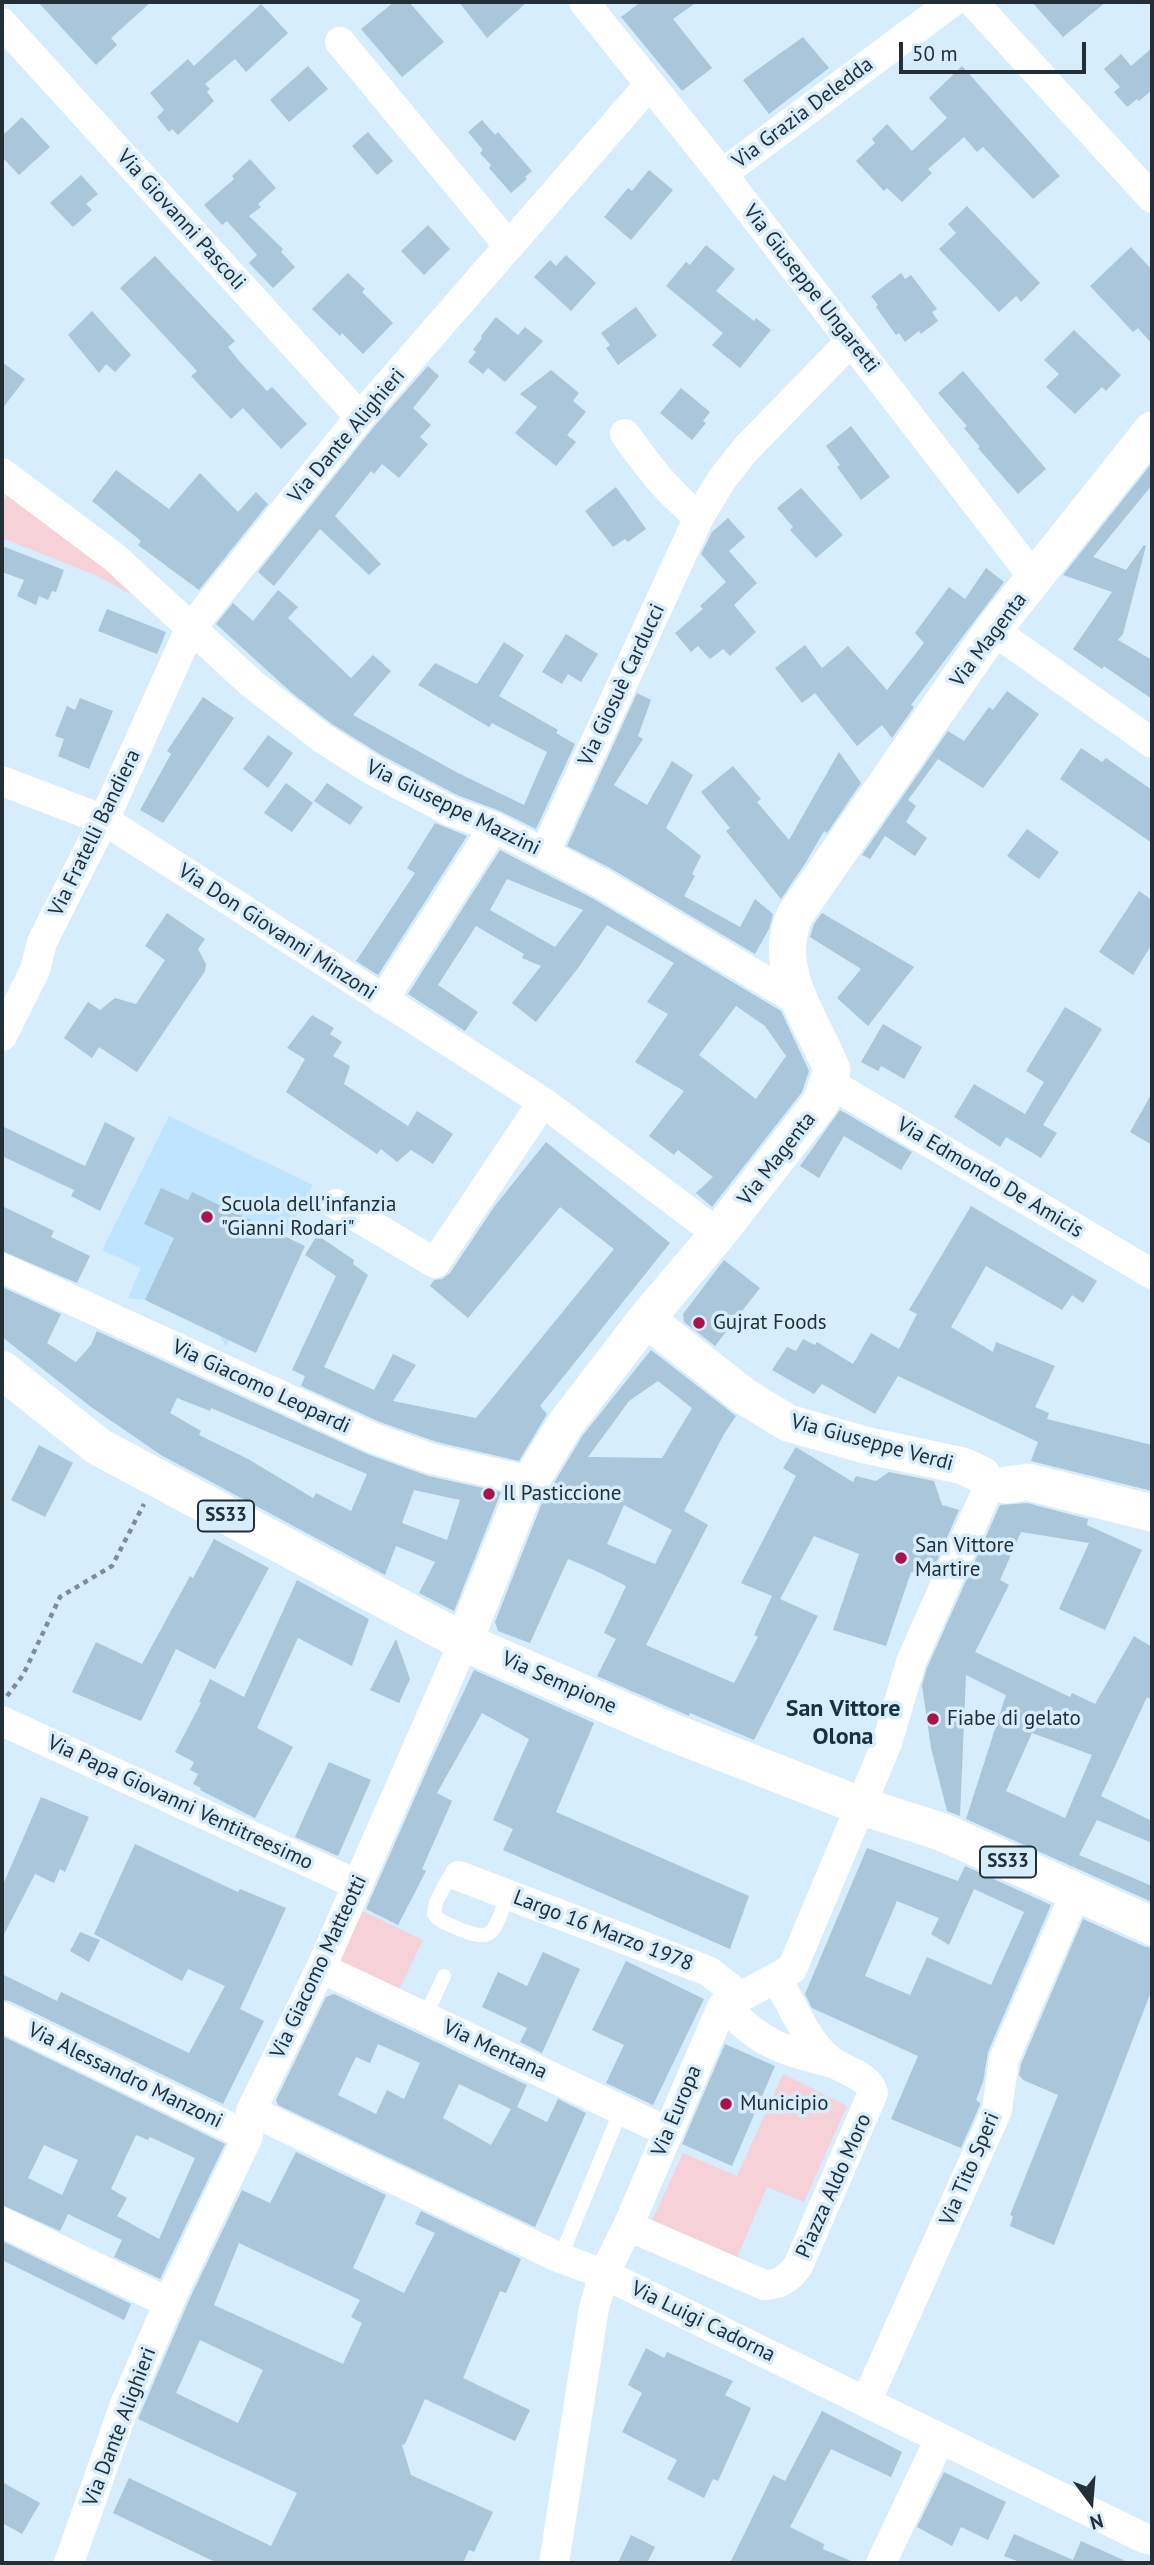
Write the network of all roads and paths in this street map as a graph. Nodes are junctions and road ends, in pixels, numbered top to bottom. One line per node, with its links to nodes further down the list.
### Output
1 (584, 2): 6 (street, Via Giuseppe Ungaretti)
2 (951, 2): 7 (street, Via Grazia Deledda)
3 (973, 2): 8 (street)
4 (2, 23): 11 (street, Via Giovanni Pascoli)
5 (340, 42): 9 (street)
6 (649, 85): 7 (street, Via Giuseppe Ungaretti); 9 (street, Via Dante Alighieri)
7 (722, 174): 10 (street, Via Giuseppe Ungaretti)
8 (1152, 198)
9 (509, 246): 11 (street, Via Dante Alighieri)
10 (851, 341): 15 (street, Via Giosuè Carducci); 16 (street, Via Giuseppe Ungaretti)
11 (360, 417): 17 (street, Via Dante Alighieri)
12 (1152, 430): 16 (street, Via Magenta)
13 (625, 434): 15 (street)
14 (2, 475): 17 (street, Via Giuseppe Mazzini)
15 (699, 517): 23 (street, Via Giosuè Carducci)
16 (1035, 579): 18 (street, Via Magenta)
17 (190, 629): 21 (street, Via Fratelli Bandiera); 22 (street, Via Giuseppe Mazzini)
18 (993, 630): 19 (street); 25 (street, Via Magenta)
19 (1152, 743)
20 (2, 781): 21 (street, Via Don Giovanni Minzoni)
21 (104, 820): 24 (street, Via Don Giovanni Minzoni); 26 (street, Via Fratelli Bandiera)
22 (494, 827): 23 (street, Via Giuseppe Mazzini); 24 (street)
23 (545, 852): 25 (street, Via Giuseppe Mazzini)
24 (383, 1000): 28 (street, Via Don Giovanni Minzoni)
25 (799, 1001): 27 (street, Via Magenta)
26 (2, 1037)
27 (828, 1082): 30 (street, Via Magenta); 32 (street, Via Edmondo De Amicis)
28 (542, 1102): 29 (street); 30 (street, Via Don Giovanni Minzoni)
29 (336, 1204)
30 (718, 1234): 33 (street, Via Magenta)
31 (2, 1268): 37 (street, Via Giacomo Leopardi)
32 (1152, 1274)
33 (646, 1319): 35 (street, Via Giuseppe Verdi); 37 (street, Via Magenta)
34 (2, 1370): 36 (main road, Via Sempione / SS33)
35 (995, 1475): 38 (street, Via Giuseppe Verdi); 42 (street)
36 (157, 1478): 39 (main road, Via Sempione / SS33); 40 (path)
37 (530, 1481): 39 (street, Via Magenta)
38 (1152, 1513)
39 (464, 1642): 42 (main road, Via Sempione / SS33); 44 (street, Via Giacomo Matteotti)
40 (2, 1702)
41 (2, 1721): 44 (street, Via Papa Giovanni Ventitreesimo)
42 (861, 1806): 45 (main road, Via Sempione / SS33); 50 (street)
43 (459, 1876): 46 (street, Largo 16 Marzo 1978); 46 (lane)
44 (358, 1885): 48 (street, Via Giacomo Matteotti)
45 (1076, 1892): 47 (main road, Via Sempione / SS33); 63 (street, Via Tito Speri)
46 (508, 1895): 51 (street, Largo 16 Marzo 1978)
47 (1152, 1926)
48 (321, 1968): 53 (street, Via Mentana); 56 (street, Via Giacomo Matteotti)
49 (444, 1976): 53 (lane)
50 (776, 1978): 51 (street); 54 (street)
51 (731, 2002): 54 (street, Largo 16 Marzo 1978); 57 (street, Via Europa)
52 (2, 2017): 56 (street, Via Alessandro Manzoni)
53 (425, 2017): 55 (street, Via Mentana)
54 (834, 2063): 59 (street, Piazza Aldo Moro)
55 (621, 2110): 57 (street, Via Mentana); 60 (lane)
56 (249, 2124): 60 (street, Via Luigi Cadorna); 62 (street, Via Giacomo Matteotti)
57 (668, 2132): 59 (street, Via Europa)
58 (2, 2222): 62 (street)
59 (628, 2226): 61 (street, Via Europa)
60 (560, 2258): 61 (street, Via Luigi Cadorna)
61 (604, 2274): 63 (street, Via Luigi Cadorna); 67 (street, Via Europa)
62 (172, 2297): 66 (street, Via Dante Alighieri)
63 (866, 2402): 64 (street, Via Luigi Cadorna)
64 (940, 2439): 65 (street, Via Luigi Cadorna); 68 (street)
65 (1152, 2540)
66 (69, 2563)
67 (554, 2563)
68 (881, 2563)

